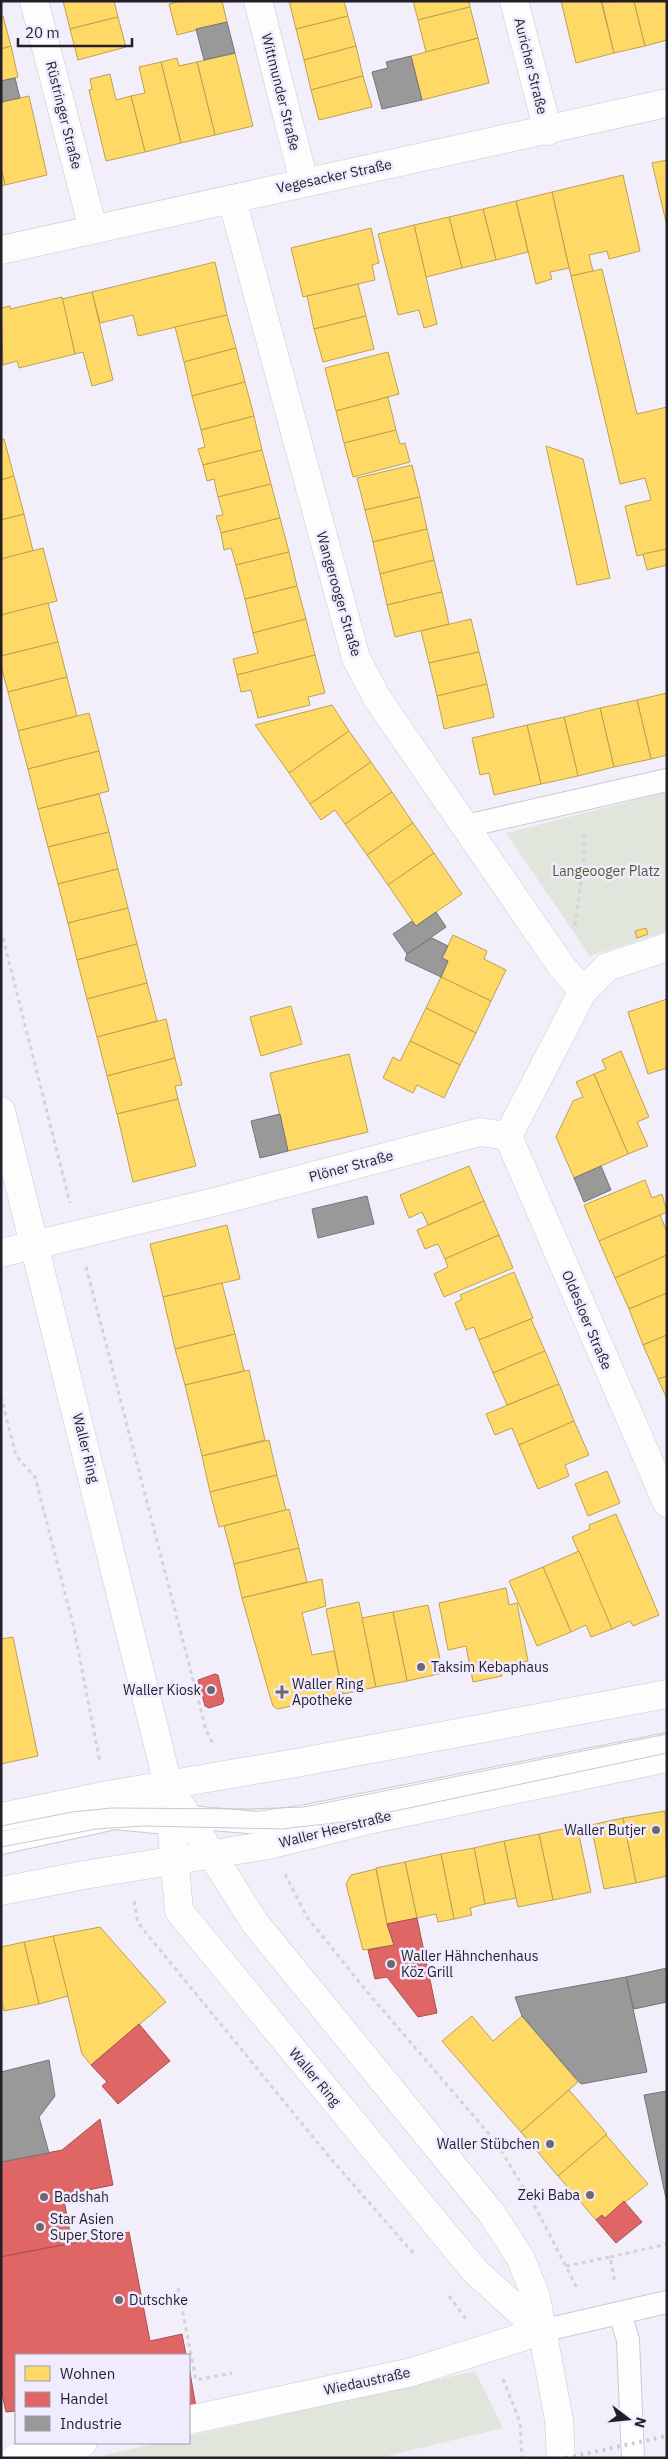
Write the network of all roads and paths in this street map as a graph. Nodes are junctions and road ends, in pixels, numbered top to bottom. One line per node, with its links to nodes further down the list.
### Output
1 (34, 1): 8 (street, Rüstringer Straße)
2 (258, 1): 6 (street, Wittmunder Straße)
3 (514, 1): 5 (street, Auricher Straße)
4 (667, 103): 5 (street, Vegesacker Straße)
5 (548, 131): 6 (street, Vegesacker Straße)
6 (304, 182): 7 (street, Vegesacker Straße)
7 (232, 199): 8 (street, Vegesacker Straße); 12 (street, Wangerooger Straße)
8 (93, 230): 9 (street, Vegesacker Straße)
9 (1, 250)
10 (667, 780): 11 (lane)
11 (585, 799): 12 (lane); 15 (path)
12 (466, 826): 15 (street, Wangerooger Straße)
13 (1, 930): 19 (path)
14 (667, 947): 16 (street)
15 (562, 968): 16 (street, Wangerooger Straße)
16 (583, 991): 18 (street)
17 (1, 1111): 20 (street, Waller Ring)
18 (508, 1136): 19 (street, Plöner Straße); 23 (street, Oldesloer Straße)
19 (78, 1235): 20 (street, Plöner Straße); 27 (path)
20 (36, 1245): 21 (street, Plöner Straße); 29 (street, Waller Ring)
21 (1, 1253)
22 (1, 1396): 28 (path)
23 (667, 1504)
24 (667, 1694): 27 (street)
25 (667, 1744): 29 (lane)
26 (667, 1758): 31 (street, Waller Heerstraße)
27 (230, 1775): 29 (street)
28 (108, 1795): 29 (street); 30 (street)
29 (179, 1812): 31 (lane); 32 (lane); 33 (street, Waller Ring); 34 (street, Waller Ring)
30 (1, 1817)
31 (294, 1838): 33 (street, Waller Heerstraße)
32 (1, 1843)
33 (212, 1855): 34 (street, Waller Heerstraße); 45 (street, Waller Ring)
34 (175, 1861): 35 (street, Waller Heerstraße); 45 (street, Waller Ring)
35 (127, 1868): 36 (street, Waller Heerstraße); 39 (path)
36 (1, 1891)
37 (667, 2244): 38 (path)
38 (610, 2257): 40 (path); 44 (path)
39 (420, 2262)
40 (566, 2266)
41 (178, 2288): 47 (path)
42 (445, 2291): 46 (path)
43 (667, 2302): 44 (lane)
44 (620, 2313): 45 (lane); 53 (lane)
45 (541, 2331): 46 (street, Wiedaustraße); 52 (street, Waller Ring)
46 (488, 2347): 48 (street, Wiedaustraße); 51 (path)
47 (232, 2373)
48 (190, 2420)
49 (78, 2444): 50 (street)
50 (15, 2458)
51 (522, 2458)
52 (561, 2458)
53 (633, 2458)

